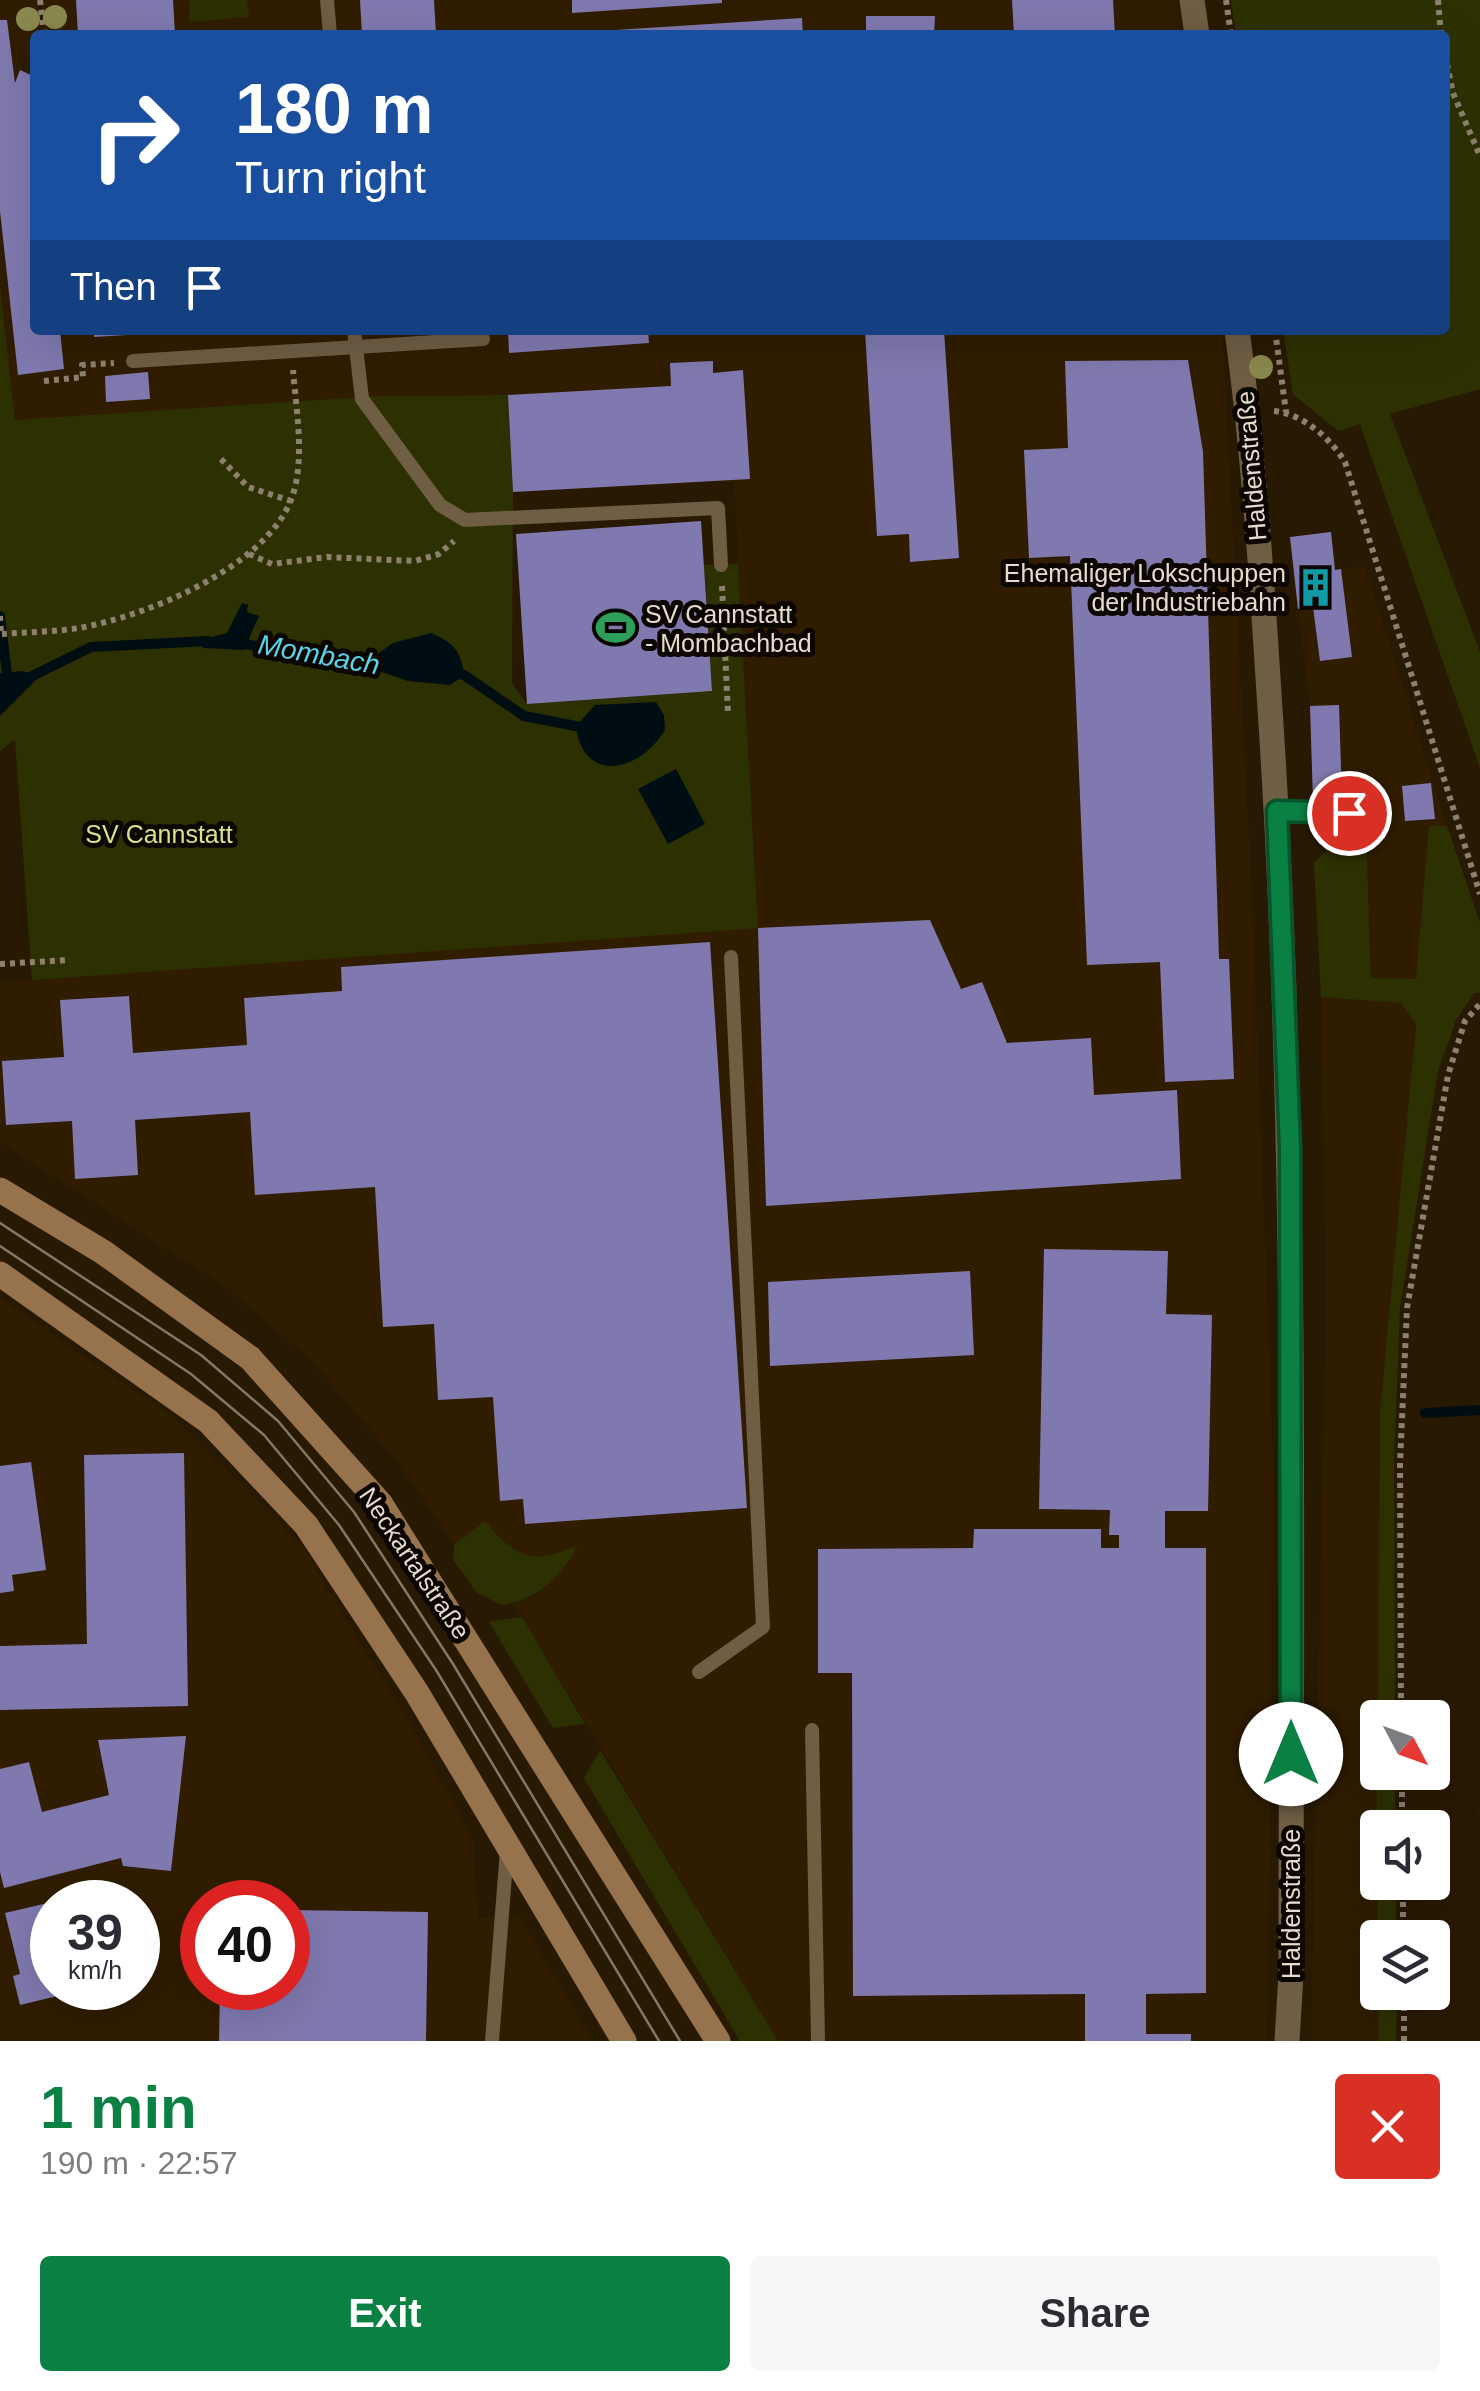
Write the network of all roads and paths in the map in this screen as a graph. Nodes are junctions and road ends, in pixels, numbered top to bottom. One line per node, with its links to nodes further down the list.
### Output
1 (40, 0): 6 (path)
2 (327, 0): 7 (lane)
3 (1192, 0): 8 (street)
4 (1226, 0): 9 (path)
5 (1438, 0): 10 (path)
6 (43, 30)
7 (330, 30)
8 (1196, 30)
9 (1230, 30)
10 (1441, 30)
11 (1450, 78): 12 (path)
12 (1480, 156)
13 (354, 335): 17 (lane)
14 (1238, 335): 21 (street, Haldenstraße)
15 (1276, 335): 22 (path)
16 (484, 339): 17 (lane)
17 (355, 347): 18 (lane); 25 (lane)
18 (292, 351): 19 (lane); 24 (path)
19 (133, 362): 20 (path)
20 (44, 380)
21 (1247, 410): 22 (path); 32 (street, Haldenstraße)
22 (1286, 412): 33 (path)
23 (221, 459): 24 (path)
24 (290, 501): 26 (path)
25 (465, 520): 26 (path); 27 (lane)
26 (249, 554): 29 (path)
27 (721, 564): 30 (path)
28 (0, 616): 29 (path)
29 (1, 634)
30 (728, 714)
31 (1382, 810): 32 (lane)
32 (1277, 811): 49 (street, Haldenstraße)
33 (1480, 894)
34 (731, 957): 40 (lane)
35 (70, 960): 36 (path)
36 (0, 964)
37 (1480, 1004): 41 (path)
38 (0, 1190): 47 (main road, Neckartalstraße)
39 (0, 1274): 43 (main road)
40 (699, 1672)
41 (1401, 1700)
42 (812, 1730): 48 (lane)
43 (507, 1844): 45 (lane); 46 (main road)
44 (1404, 2010): 50 (path)
45 (492, 2041)
46 (624, 2041)
47 (718, 2041)
48 (818, 2041)
49 (1287, 2041)
50 (1404, 2041)

